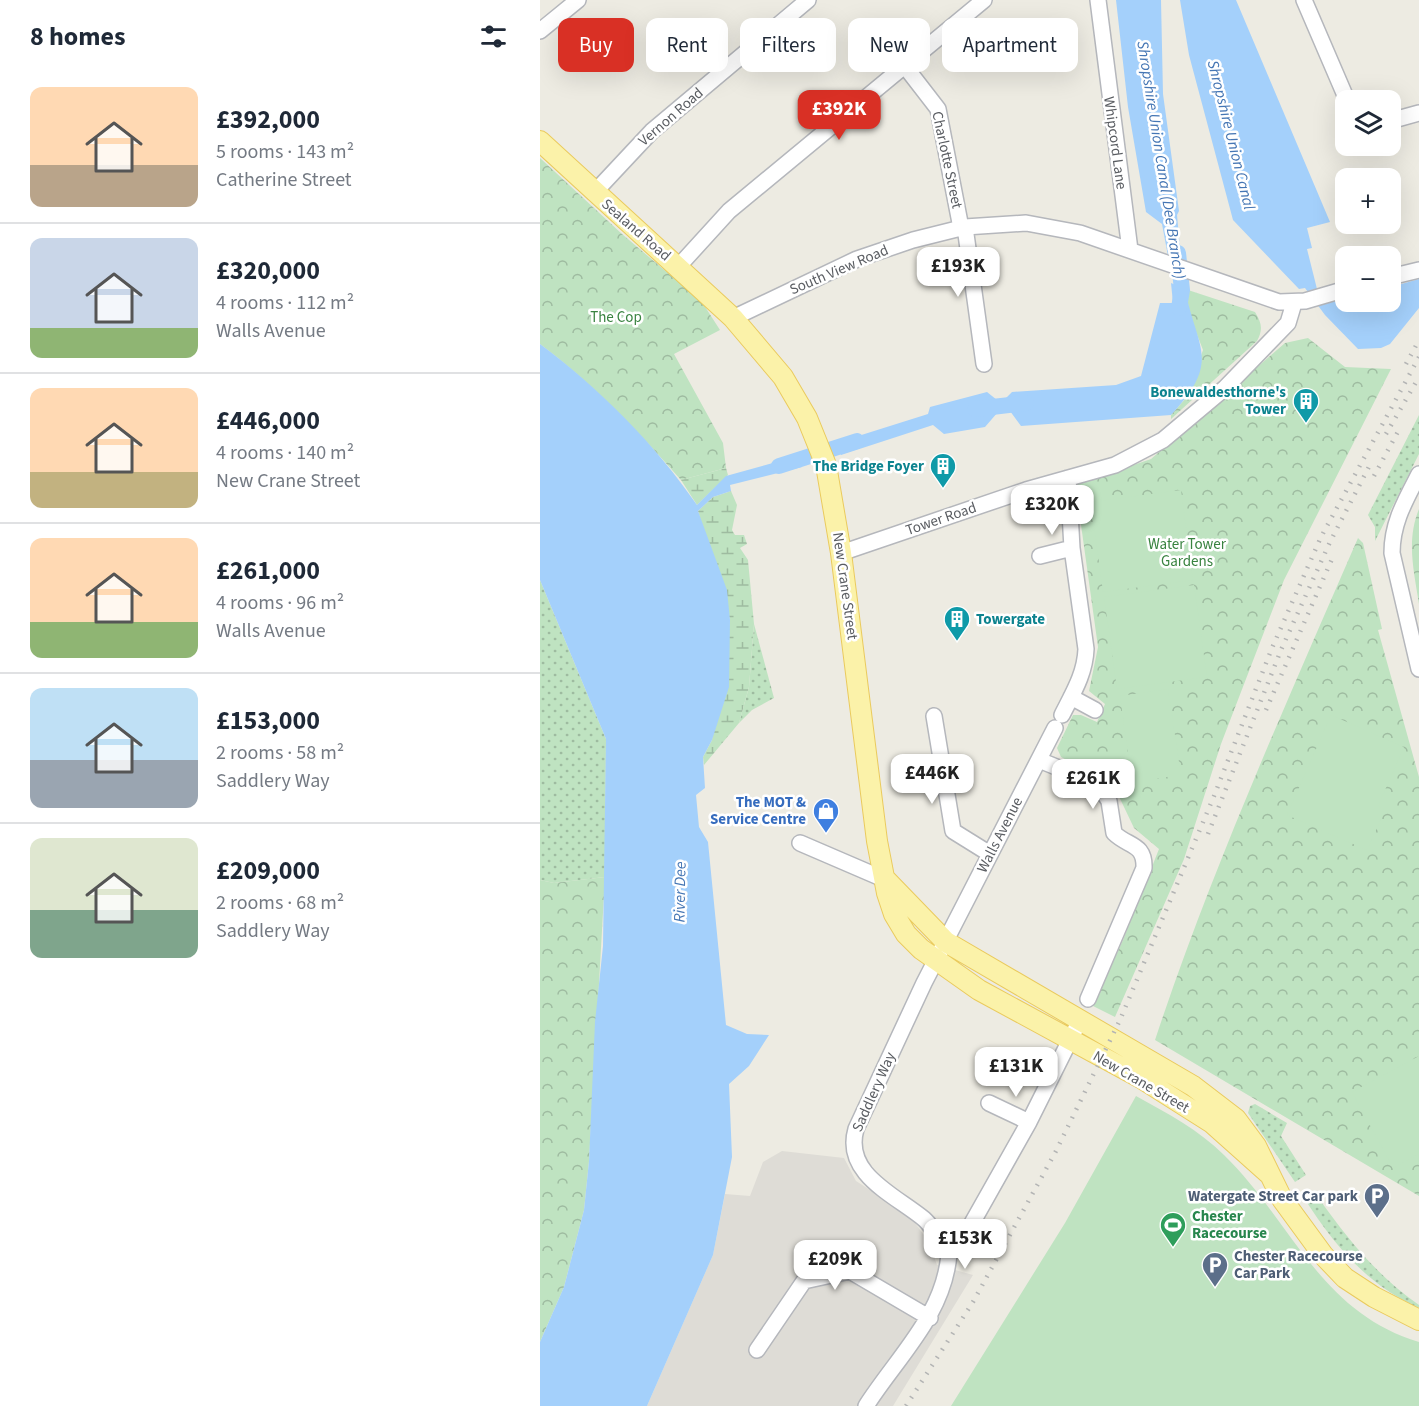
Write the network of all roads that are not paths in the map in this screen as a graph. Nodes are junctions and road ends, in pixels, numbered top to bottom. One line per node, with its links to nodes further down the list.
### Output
1 (578, 0): 6 (street)
2 (808, 0): 14 (street, Vernon Road)
3 (984, 0): 7 (street)
4 (1098, 0): 16 (street, Whipcord Lane)
5 (1304, 0): 10 (street)
6 (540, 31)
7 (930, 44)
8 (896, 72): 17 (street)
9 (909, 72): 15 (street, Charlotte Street)
10 (1343, 90)
11 (1419, 114): 12 (street)
12 (1401, 118)
13 (540, 141): 14 (main road, Sealand Road)
14 (594, 193): 17 (main road, Sealand Road)
15 (963, 228): 16 (street, South View Road); 22 (street, South View Road); 23 (street, Charlotte Street)
16 (1130, 249): 21 (street, South View Road)
17 (678, 267): 22 (main road, Sealand Road)
18 (1419, 270): 19 (street)
19 (1401, 274)
20 (1335, 291): 21 (street)
21 (1299, 302): 25 (street, Tower Road)
22 (733, 318): 27 (main road, New Crane Street)
23 (984, 364)
24 (1419, 474): 29 (street)
25 (1068, 478): 26 (street, Walls Avenue); 27 (street, Tower Road)
26 (1072, 548): 28 (street); 30 (street, Walls Avenue)
27 (841, 553): 36 (main road, New Crane Street)
28 (1040, 556)
29 (1419, 669)
30 (1071, 697): 31 (street); 33 (street, Walls Avenue)
31 (1095, 710)
32 (934, 716): 35 (street)
33 (1039, 760): 35 (street, Walls Avenue); 39 (street)
34 (800, 843): 36 (street)
35 (990, 854): 37 (street, Walls Avenue)
36 (886, 880): 37 (main road, New Crane Street); 38 (main road, New Crane Street)
37 (946, 942): 38 (street, Saddlery Way); 40 (main road, New Crane Street)
38 (936, 960): 41 (main road, New Crane Street); 46 (street, Saddlery Way)
39 (1088, 999)
40 (1080, 1020): 41 (street); 44 (main road, New Crane Street)
41 (1069, 1041): 43 (street); 44 (main road, New Crane Street)
42 (989, 1103): 43 (street)
43 (1029, 1122): 45 (street)
44 (1268, 1173): 47 (main road, New Crane Street)
45 (971, 1226)
46 (930, 1318): 48 (street); 49 (street, Saddlery Way)
47 (1419, 1320)
48 (757, 1350)
49 (866, 1406)

